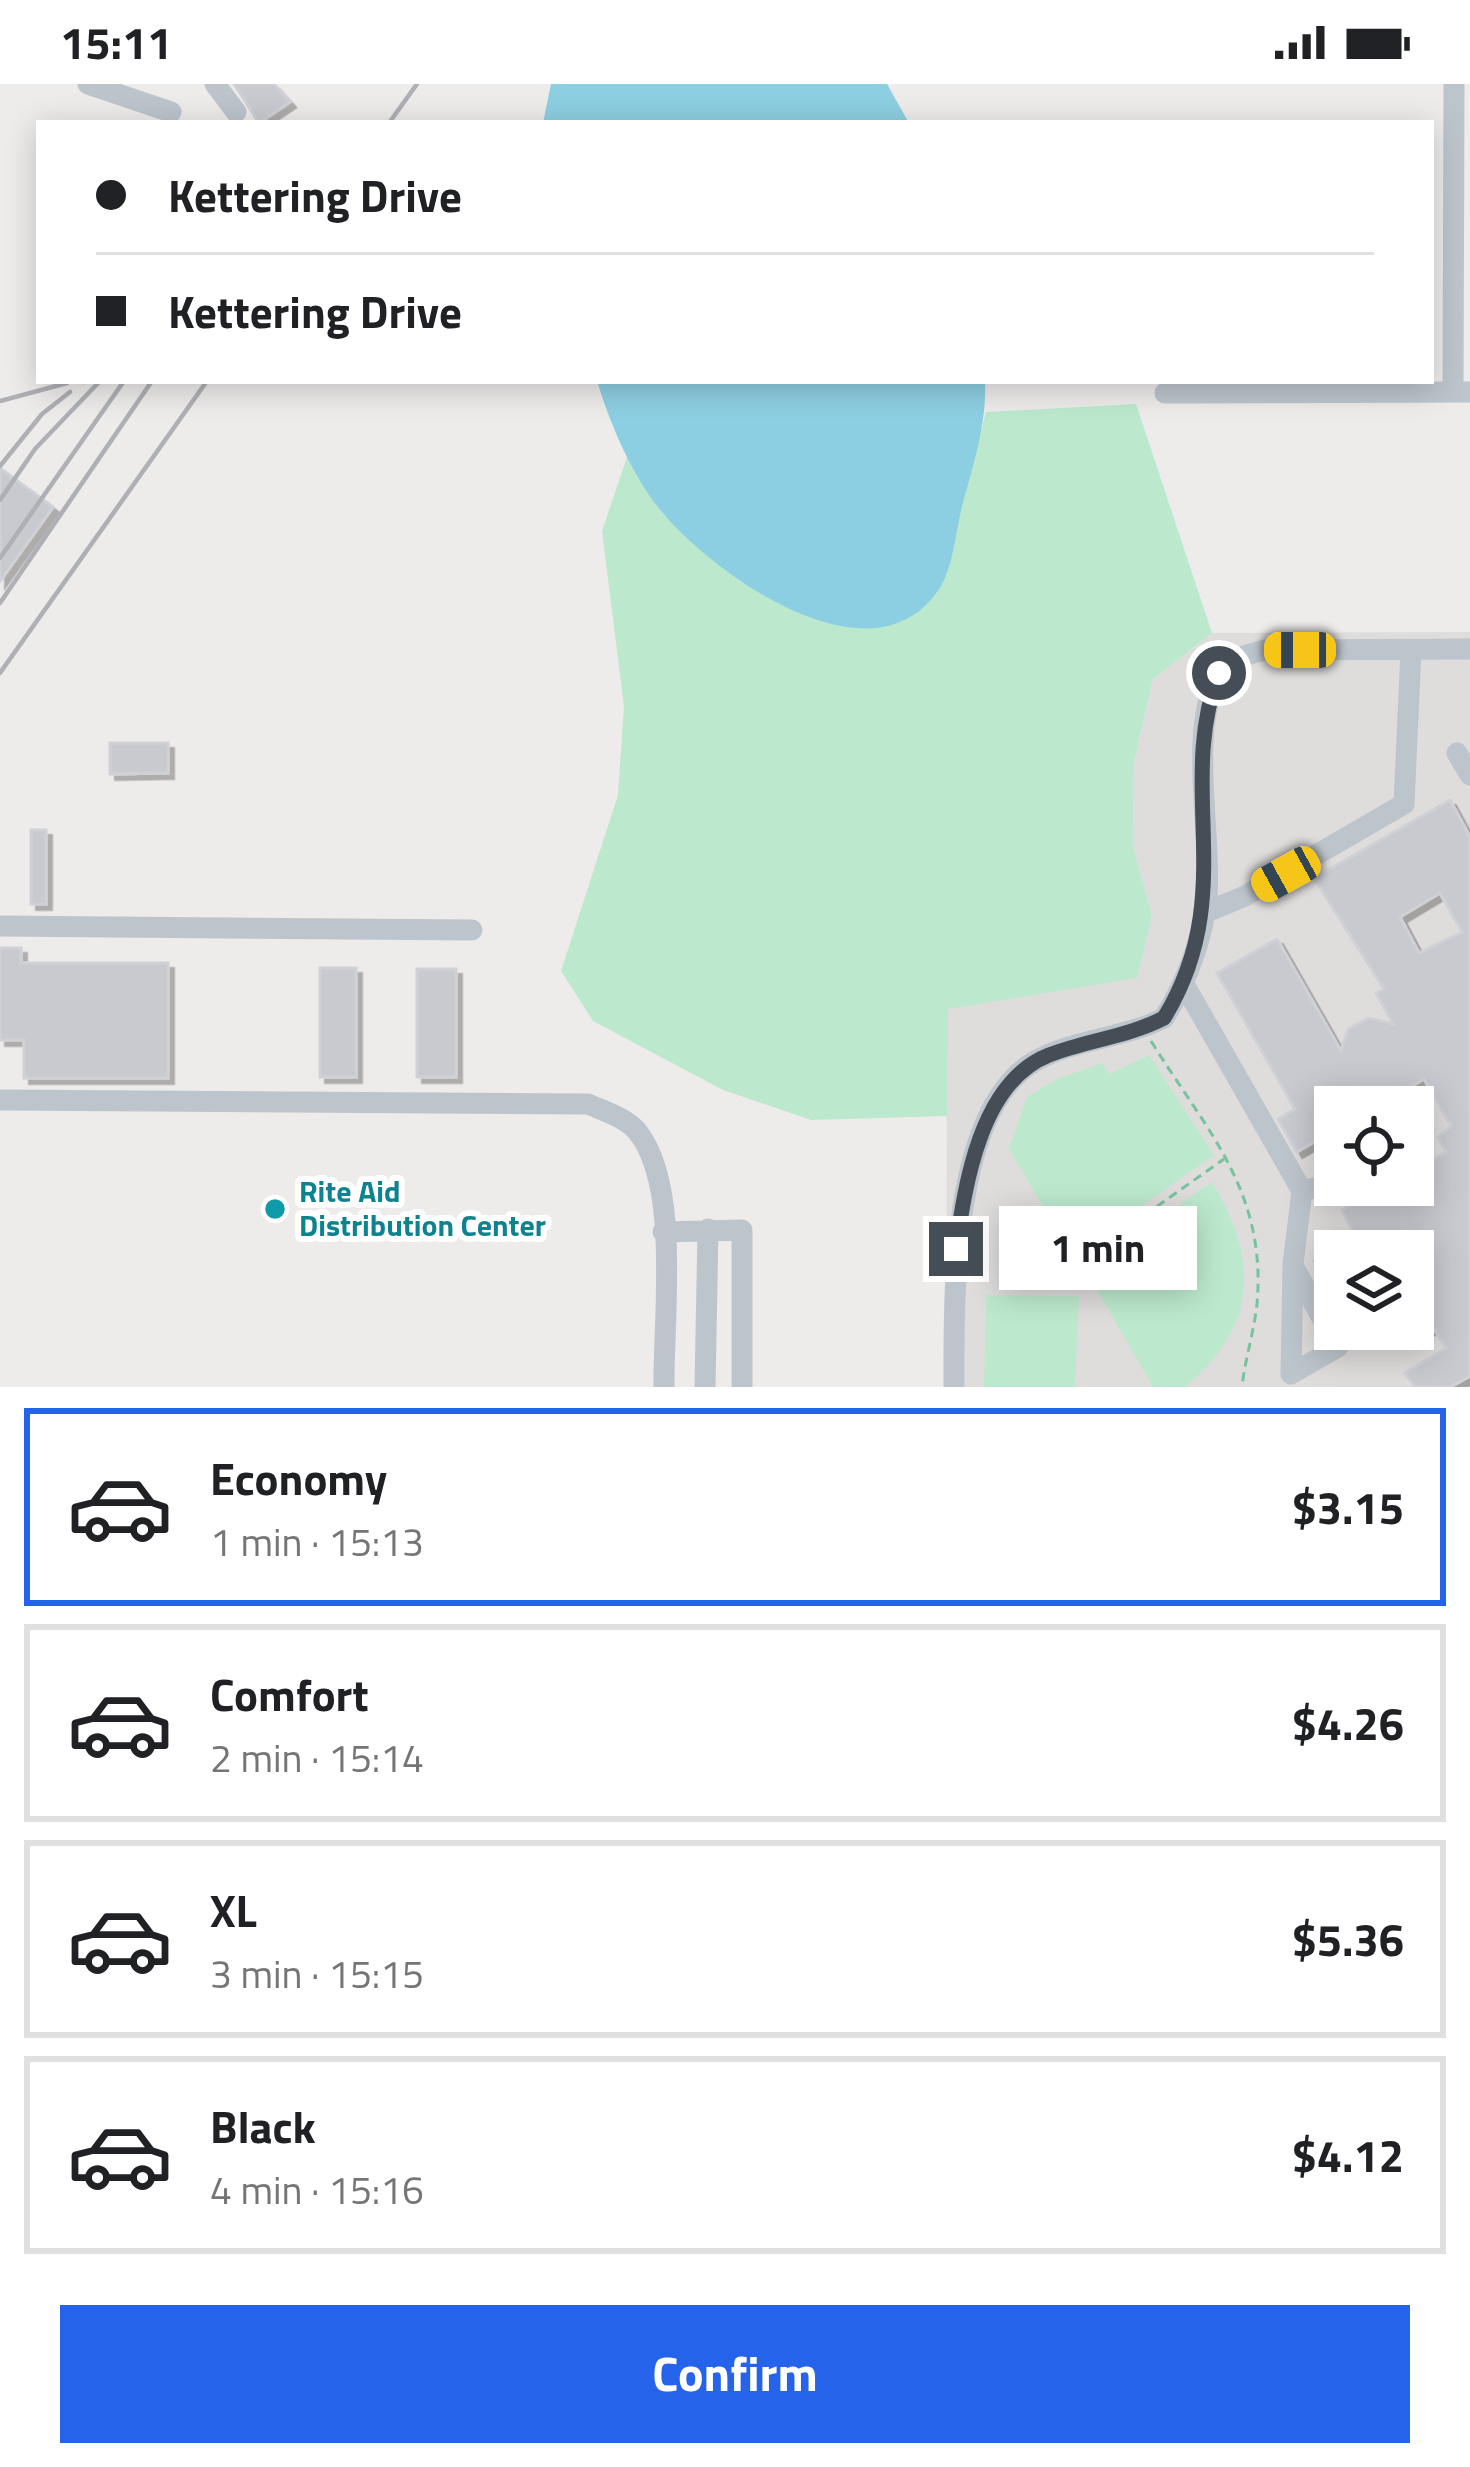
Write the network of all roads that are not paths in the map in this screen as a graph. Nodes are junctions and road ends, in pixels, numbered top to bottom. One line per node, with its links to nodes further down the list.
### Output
1 (88, 84): 4 (street)
2 (215, 84): 5 (street)
3 (1454, 84): 7 (street)
4 (171, 112)
5 (236, 112)
6 (1165, 392): 7 (street)
7 (1462, 392)
8 (1411, 650): 9 (street); 12 (street); 12 (street)
9 (1470, 650)
10 (1457, 753): 11 (street)
11 (1470, 775)
12 (1204, 913): 15 (street)
13 (9, 926): 14 (street)
14 (472, 930)
15 (1184, 986): 18 (street); 25 (street)
16 (0, 1100): 20 (street)
17 (1314, 1188): 18 (street)
18 (1302, 1191): 21 (street)
19 (708, 1229): 20 (street); 23 (street); 24 (street)
20 (663, 1232): 22 (street)
21 (1292, 1264)
22 (664, 1387)
23 (704, 1387)
24 (742, 1387)
25 (954, 1387)

